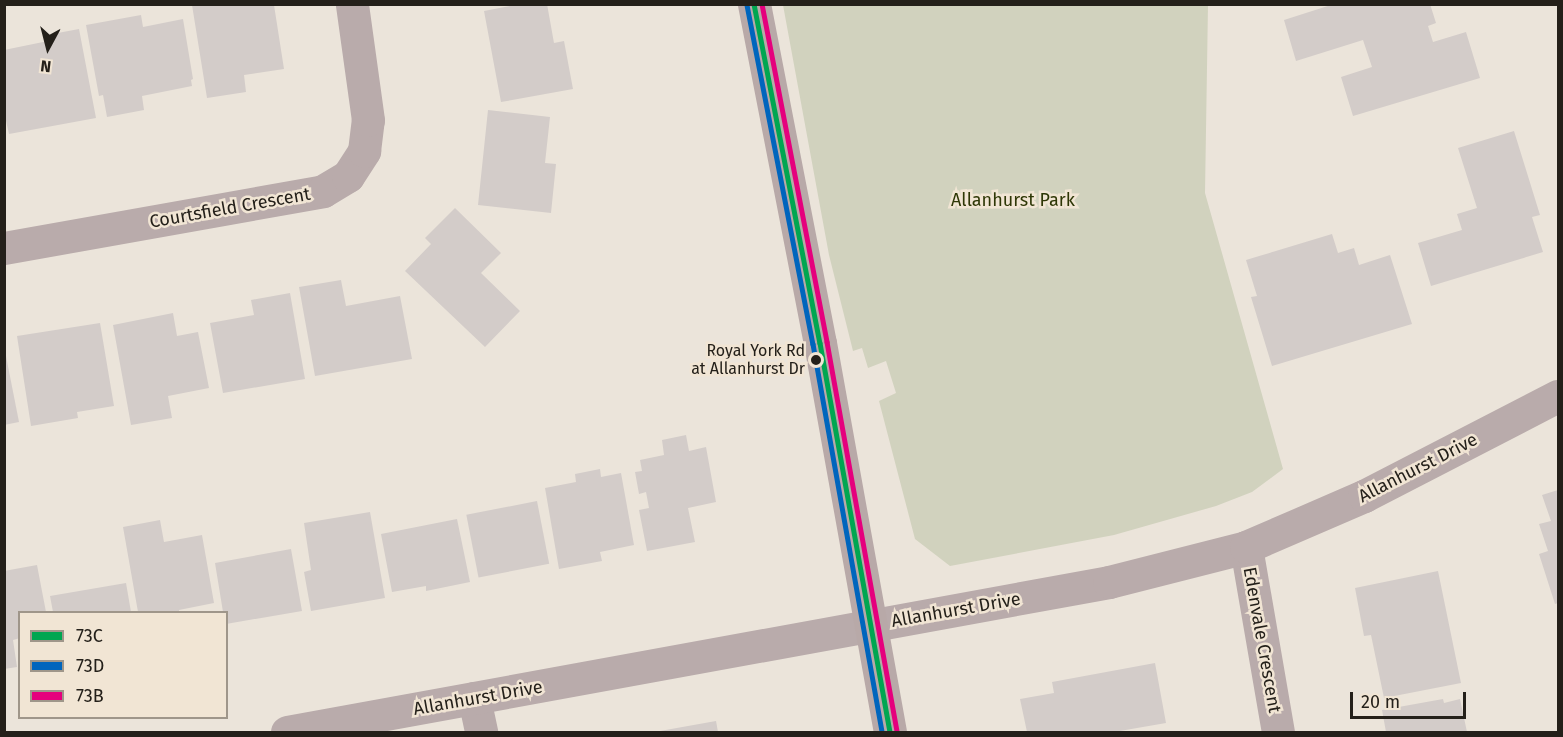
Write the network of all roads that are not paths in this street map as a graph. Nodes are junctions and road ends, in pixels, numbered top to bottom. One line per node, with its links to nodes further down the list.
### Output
1 (352, 4): 3 (street, Courtsfield Crescent)
2 (754, 4): 6 (main road)
3 (4, 248)
4 (1558, 396): 5 (street, Allanhurst Drive)
5 (1246, 547): 6 (street, Allanhurst Drive); 11 (street, Edenvale Crescent)
6 (870, 626): 7 (street, Allanhurst Drive); 10 (main road)
7 (474, 698): 8 (street, Allanhurst Drive); 9 (street)
8 (287, 732)
9 (481, 732)
10 (890, 732)
11 (1278, 732)

